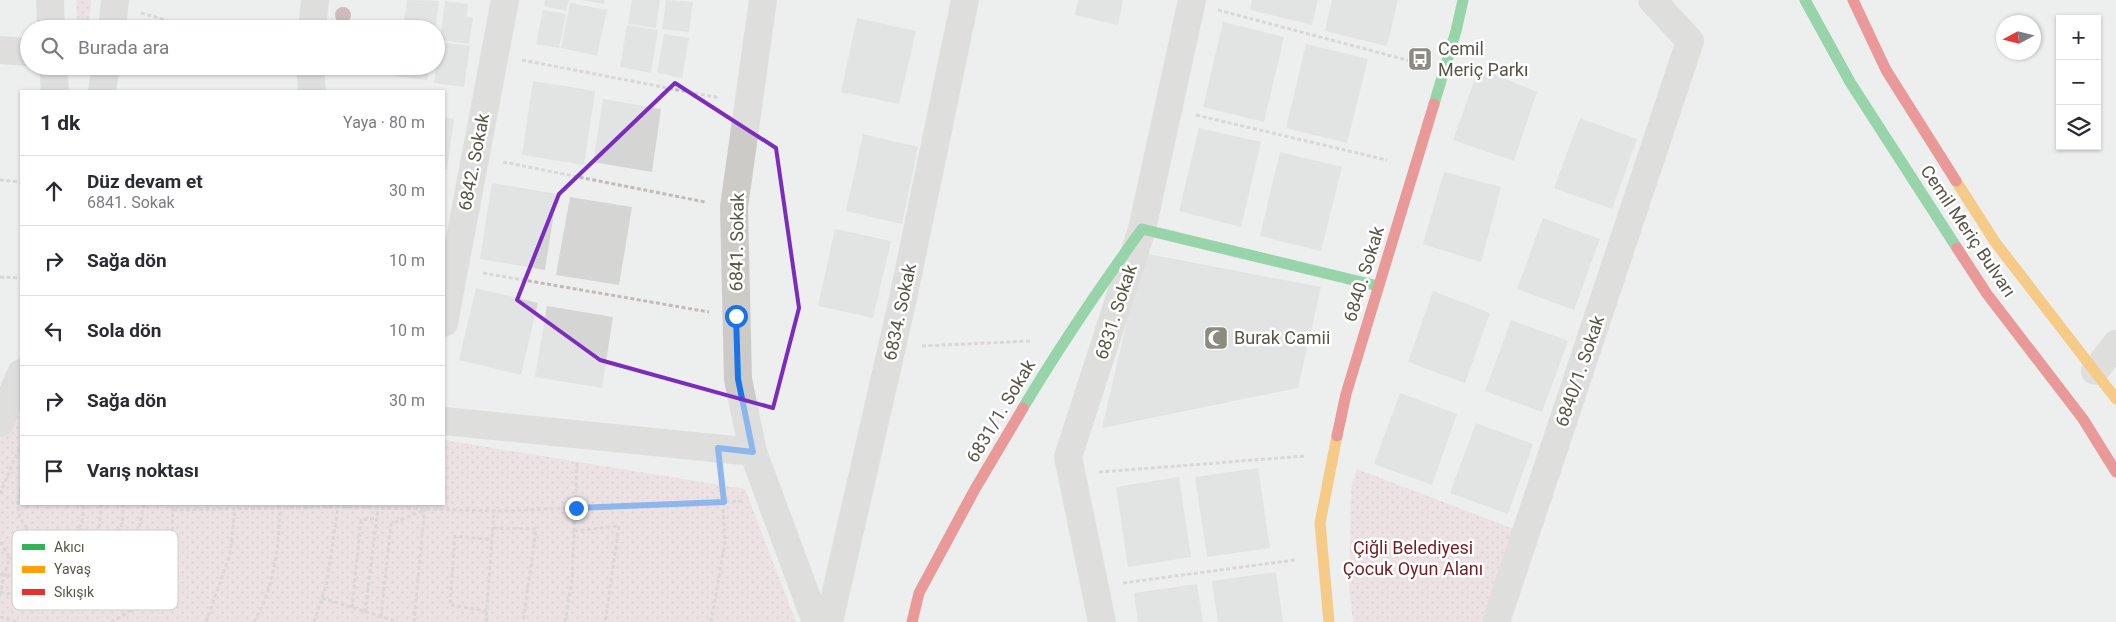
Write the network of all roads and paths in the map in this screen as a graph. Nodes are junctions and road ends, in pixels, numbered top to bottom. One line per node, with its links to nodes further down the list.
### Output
1 (50, 0): 12 (street)
2 (316, 0): 14 (street)
3 (505, 0): 17 (street, 6842. Sokak)
4 (763, 0): 25 (street, 6841. Sokak)
5 (965, 0): 41 (street, 6834. Sokak)
6 (1463, 0): 18 (street, 6840. Sokak)
7 (1652, 0): 112 (street, 6840/1. Sokak)
8 (1804, 0): 52 (street, Cemil Meriç Bulvarı)
9 (1853, 0): 42 (street, Cemil Meriç Bulvarı)
10 (1191, 1): 18 (path); 26 (street, 6831. Sokak)
11 (114, 12): 13 (path)
12 (51, 20)
13 (164, 20)
14 (313, 20)
15 (0, 50): 16 (street)
16 (20, 51)
17 (495, 54): 25 (path); 27 (street, 6842. Sokak)
18 (1444, 70): 28 (street, 6840. Sokak)
19 (54, 75): 22 (street)
20 (105, 75): 23 (street)
21 (311, 75): 24 (street)
22 (55, 90)
23 (102, 90)
24 (312, 90)
25 (748, 103): 31 (street, 6841. Sokak)
26 (1168, 108): 28 (path); 32 (street, 6831. Sokak)
27 (475, 156): 31 (path); 33 (street, 6842. Sokak)
28 (1414, 166): 36 (street, 6840. Sokak)
29 (0, 180): 30 (path)
30 (20, 182)
31 (734, 207): 37 (street, 6841. Sokak)
32 (1142, 230): 36 (street); 39 (street, 6831/1. Sokak); 53 (street, 6831. Sokak)
33 (453, 268): 37 (path); 38 (street, 6842. Sokak)
34 (0, 277): 35 (path)
35 (20, 278)
36 (1378, 286): 51 (street, 6840. Sokak)
37 (736, 316): 50 (street, 6841. Sokak)
38 (445, 317)
39 (1066, 340): 41 (path); 109 (street, 6831/1. Sokak)
40 (2116, 344): 42 (street)
41 (892, 347): 108 (street, 6834. Sokak)
42 (2095, 371): 44 (street, Cemil Meriç Bulvarı)
43 (20, 375): 46 (street)
44 (2116, 400)
45 (445, 420): 47 (street)
46 (0, 422)
47 (578, 434): 49 (street); 67 (path)
48 (20, 446): 55 (path)
49 (718, 448): 50 (street); 57 (path)
50 (753, 452): 56 (street, 6841. Sokak)
51 (1334, 454): 53 (path); 83 (street, 6840. Sokak)
52 (2116, 472)
53 (1071, 474): 86 (street, 6831. Sokak)
54 (20, 490): 74 (path)
55 (0, 494)
56 (771, 501): 57 (path); 107 (street, 6841. Sokak)
57 (724, 502): 67 (path); 106 (path)
58 (83, 505): 75 (path)
59 (101, 505): 76 (path)
60 (123, 505): 77 (path)
61 (144, 505): 78 (path)
62 (171, 505): 69 (path)
63 (425, 505): 70 (path)
64 (338, 507): 65 (path); 66 (path); 88 (path)
65 (280, 508): 68 (path); 98 (path)
66 (378, 508): 70 (path); 72 (path)
67 (576, 508): 71 (path); 80 (path)
68 (235, 509): 69 (path); 97 (path)
69 (173, 510): 79 (path)
70 (425, 510): 71 (path); 93 (path); 101 (path)
71 (494, 510): 73 (path)
72 (378, 518): 89 (path); 92 (path)
73 (493, 528): 81 (path); 103 (path)
74 (23, 530)
75 (74, 530)
76 (98, 530)
77 (119, 530)
78 (139, 530)
79 (172, 530)
80 (574, 532): 104 (path); 105 (path)
81 (492, 540): 91 (path); 91 (path)
82 (0, 542): 84 (path)
83 (1323, 556): 86 (path); 111 (street, 6840. Sokak)
84 (10, 558): 85 (path)
85 (2, 574): 87 (path)
86 (1095, 587): 110 (street, 6831. Sokak)
87 (0, 594)
88 (322, 598): 89 (path); 99 (path)
89 (352, 608): 92 (path)
90 (129, 610): 96 (path)
91 (486, 611): 102 (path)
92 (365, 612): 93 (path)
93 (381, 616): 100 (path)
94 (0, 617): 95 (path)
95 (17, 622)
96 (112, 622)
97 (206, 622)
98 (254, 622)
99 (314, 622)
100 (398, 622)
101 (414, 622)
102 (486, 622)
103 (523, 622)
104 (565, 622)
105 (605, 622)
106 (711, 622)
107 (816, 622)
108 (829, 622)
109 (912, 622)
110 (1102, 622)
111 (1329, 622)
112 (1496, 622)

